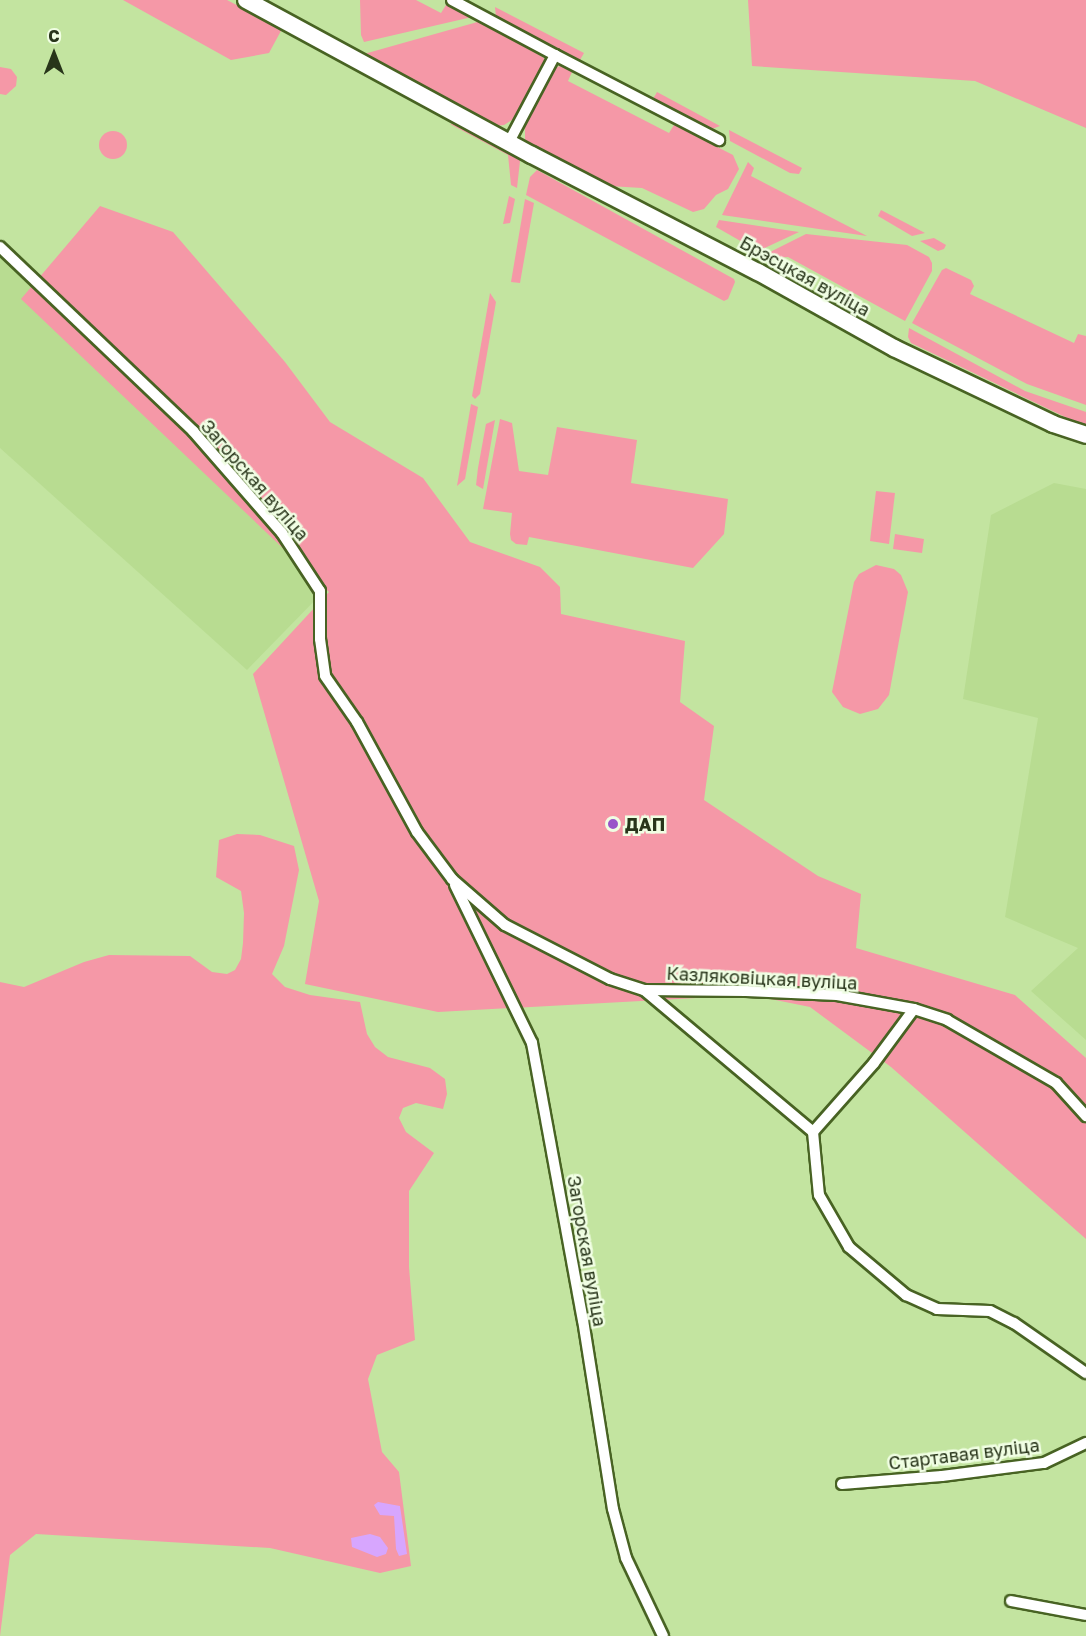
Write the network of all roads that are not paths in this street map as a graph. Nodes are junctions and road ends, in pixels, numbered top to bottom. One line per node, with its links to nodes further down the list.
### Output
1 (246, 0): 5 (main road, Брэсцкая вуліца)
2 (452, 0): 3 (street)
3 (555, 55): 4 (street); 5 (street)
4 (719, 140)
5 (509, 142): 7 (main road, Брэсцкая вуліца)
6 (0, 247): 8 (street, Загорская вуліца)
7 (1086, 435)
8 (452, 879): 9 (street, Загорская вуліца); 18 (street, Загорская вуліца)
9 (644, 990): 10 (street, Казляковіцкая вуліца); 12 (street, Загорская вуліца)
10 (914, 1009): 11 (street, Казляковіцкая вуліца); 12 (street)
11 (1086, 1116)
12 (813, 1132): 13 (street)
13 (1086, 1373)
14 (1086, 1443): 15 (street, Стартавая вуліца)
15 (842, 1484)
16 (1011, 1601): 17 (street)
17 (1086, 1615)
18 (663, 1636)

